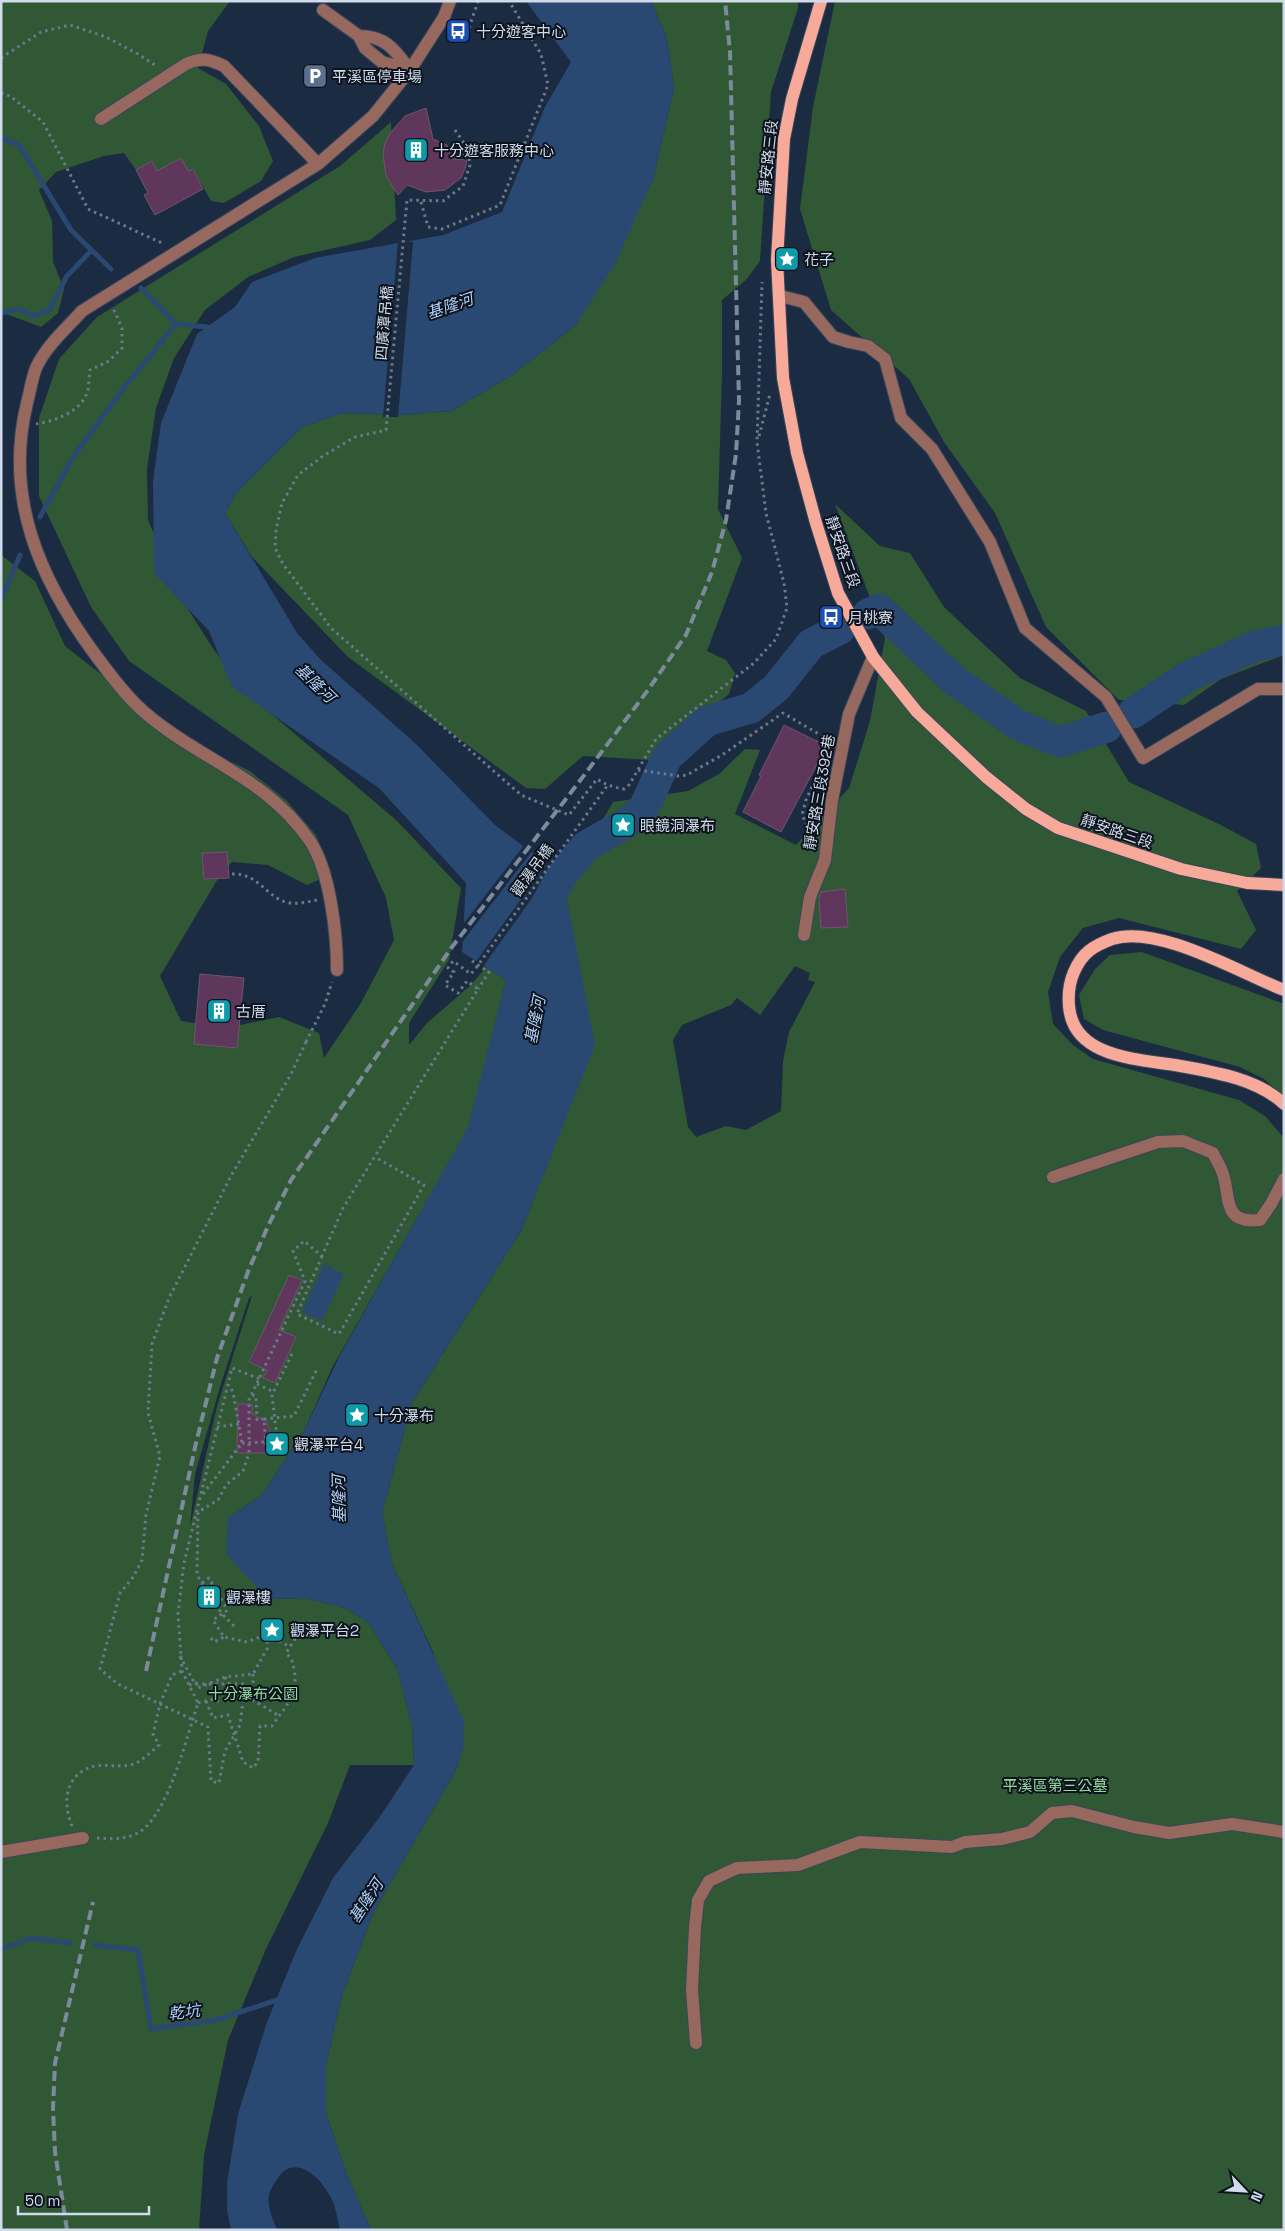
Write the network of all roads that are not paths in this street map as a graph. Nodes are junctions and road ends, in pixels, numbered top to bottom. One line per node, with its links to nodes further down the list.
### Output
1 (450, 1): 4 (street)
2 (821, 1): 7 (main road, 靜安路三段)
3 (323, 10): 4 (street)
4 (410, 70): 6 (street)
5 (101, 119): 6 (street)
6 (318, 164): 12 (street)
7 (780, 296): 8 (main road, 靜安路三段); 9 (street)
8 (873, 657): 10 (main road, 靜安路三段); 11 (street, 靜安路三段392巷)
9 (1284, 689)
10 (1284, 885)
11 (804, 935)
12 (337, 970)
13 (1284, 990): 14 (main road)
14 (1284, 1104)
15 (1053, 1177): 16 (street)
16 (1284, 1179)
17 (1284, 1832): 20 (street)
18 (83, 1838): 19 (street)
19 (1, 1852)
20 (696, 2043)

